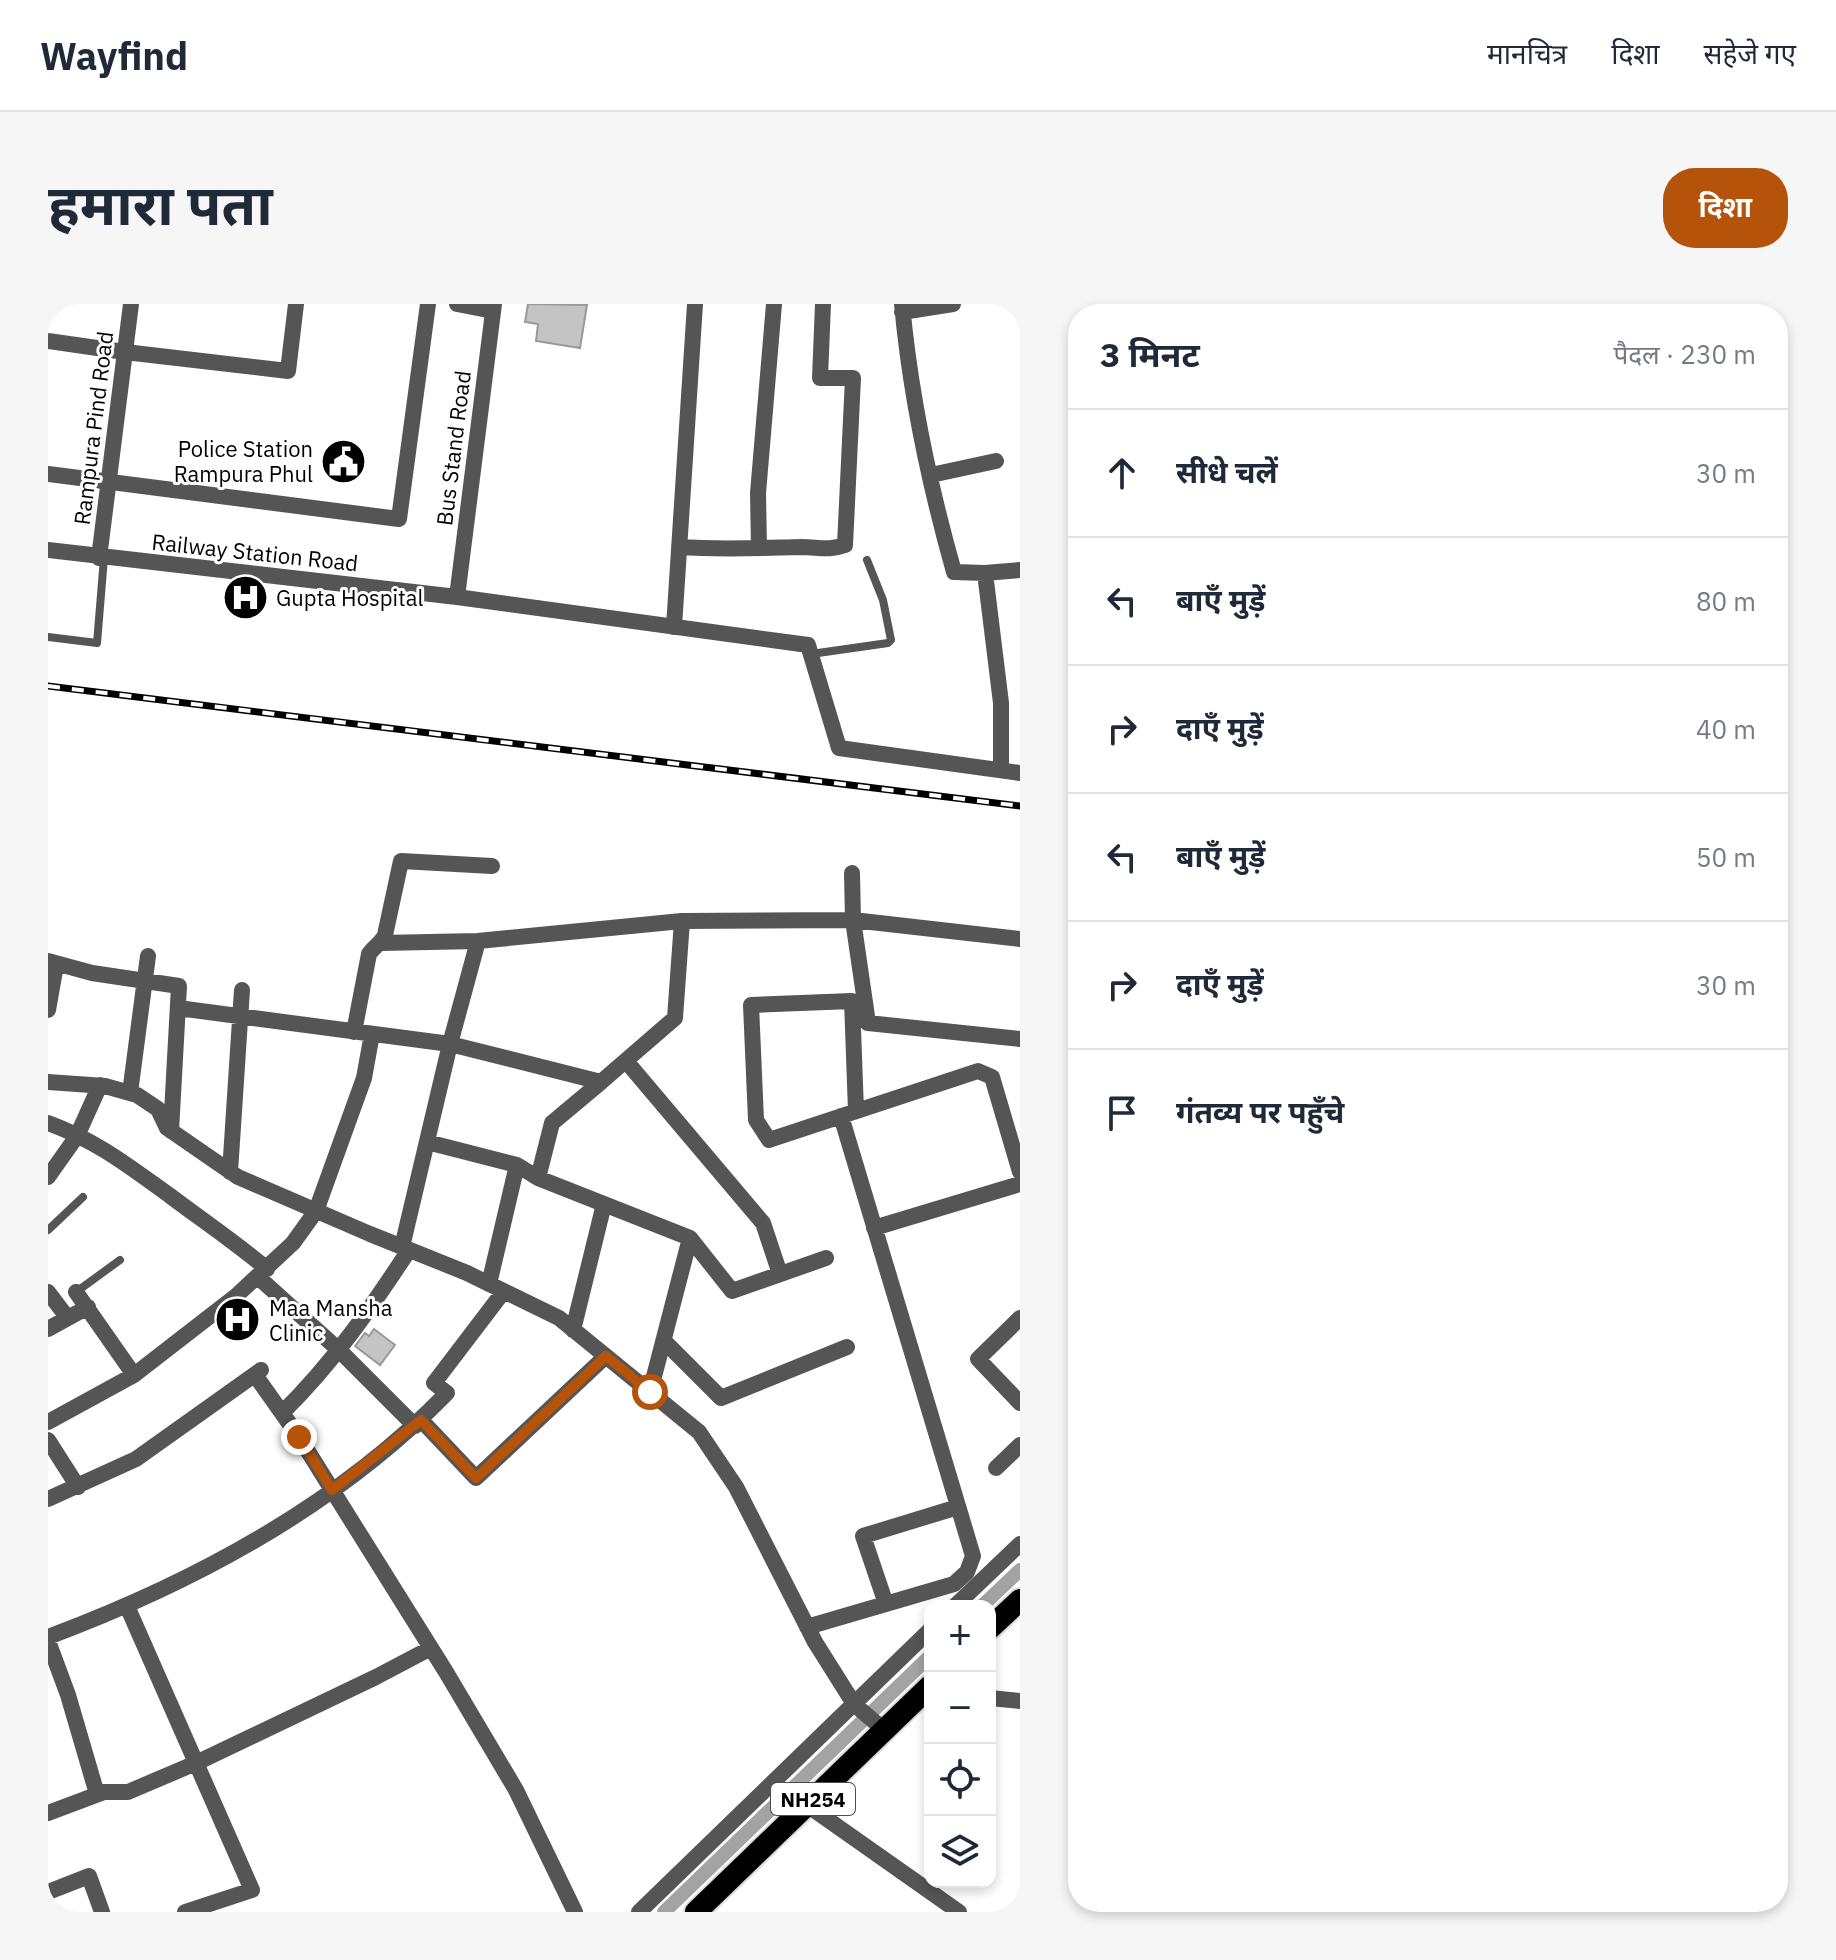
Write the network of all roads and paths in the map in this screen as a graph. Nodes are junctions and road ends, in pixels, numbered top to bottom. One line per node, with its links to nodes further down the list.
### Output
1 (131, 304): 12 (street, Rampura Pind Road)
2 (296, 304): 12 (street)
3 (428, 304): 16 (street)
4 (457, 304): 9 (street)
5 (695, 304): 17 (street)
6 (774, 304): 18 (street)
7 (823, 304): 18 (street)
8 (953, 304): 10 (street)
9 (494, 307): 25 (street, Bus Stand Road)
10 (902, 308): 15 (street)
11 (48, 341): 12 (street)
12 (125, 352): 16 (street, Rampura Pind Road)
13 (996, 461): 15 (street)
14 (48, 474): 16 (street)
15 (931, 475): 24 (street)
16 (108, 483): 21 (street, Rampura Pind Road)
17 (680, 547): 18 (street); 26 (street)
18 (759, 548)
19 (48, 550): 21 (street, Railway Station Road)
20 (48, 558): 21 (street)
21 (100, 560): 25 (street, Railway Station Road); 27 (lane)
22 (867, 560): 28 (lane)
23 (1020, 570): 24 (street)
24 (985, 573): 29 (street)
25 (457, 597): 26 (street, Railway Station Road)
26 (674, 627): 28 (street, Railway Station Road)
27 (48, 637)
28 (811, 654): 29 (street)
29 (1001, 770): 30 (street)
30 (1020, 773)
31 (492, 866): 37 (street)
32 (852, 873): 33 (street)
33 (853, 920): 34 (street); 35 (street); 47 (street)
34 (682, 921): 36 (street); 49 (street)
35 (1020, 939)
36 (478, 941): 37 (street); 48 (street)
37 (381, 943): 45 (street)
38 (148, 956): 40 (street)
39 (52, 963): 40 (street); 43 (street)
40 (144, 982): 42 (street); 53 (street)
41 (242, 990): 44 (street)
42 (178, 1008): 44 (street); 56 (street)
43 (48, 1010)
44 (241, 1016): 45 (street); 60 (street)
45 (354, 1032): 46 (street)
46 (372, 1034): 48 (street); 67 (street)
47 (1020, 1039)
48 (450, 1044): 51 (street); 58 (street)
49 (626, 1061): 51 (street); 75 (street)
50 (48, 1082): 52 (street)
51 (601, 1082): 63 (street)
52 (100, 1085): 53 (street); 57 (street)
53 (130, 1093): 56 (street)
54 (848, 1114): 54 (street); 61 (street); 68 (street)
55 (48, 1123): 57 (street)
56 (171, 1131): 60 (street)
57 (78, 1134): 62 (street); 74 (street)
58 (427, 1142): 59 (street); 71 (street)
59 (517, 1165): 63 (street); 76 (street)
60 (230, 1172): 67 (street)
61 (1020, 1172)
62 (48, 1177)
63 (538, 1178): 66 (street)
64 (1020, 1184): 68 (street)
65 (83, 1197): 69 (lane)
66 (604, 1204): 70 (street); 83 (street)
67 (316, 1211): 71 (street); 74 (street)
68 (874, 1228): 100 (street)
69 (48, 1230)
70 (690, 1238): 75 (street); 84 (street)
71 (406, 1248): 76 (street); 86 (street)
72 (826, 1258): 75 (street)
73 (120, 1260): 78 (lane)
74 (262, 1273): 86 (street); 88 (street)
75 (780, 1274)
76 (497, 1287): 83 (street); 93 (street)
77 (48, 1292): 80 (street)
78 (76, 1292): 79 (street)
79 (88, 1307): 80 (street); 88 (street)
80 (67, 1317): 82 (street)
81 (1020, 1318): 90 (street)
82 (48, 1329)
83 (573, 1330): 87 (street)
84 (664, 1341): 85 (street); 89 (street)
85 (847, 1347)
86 (340, 1351): 91 (street); 93 (street)
87 (606, 1356): 89 (street); 93 (street)
88 (134, 1375): 92 (street)
89 (650, 1392): 107 (street)
90 (1020, 1403)
91 (282, 1413): 97 (street); 98 (street)
92 (48, 1422)
93 (418, 1423): 98 (street)
94 (48, 1440): 97 (street)
95 (1020, 1445): 96 (street)
96 (996, 1468)
97 (78, 1487): 99 (street)
98 (332, 1490): 105 (street); 110 (street)
99 (48, 1499)
100 (958, 1507): 104 (street); 104 (street)
101 (1020, 1544): 102 (street)
102 (961, 1600)
103 (1020, 1600): 106 (highway)
104 (886, 1604): 107 (street)
105 (127, 1606): 109 (street); 117 (street)
106 (996, 1622)
107 (807, 1627): 115 (street)
108 (924, 1636): 115 (street)
109 (48, 1639): 111 (street)
110 (431, 1648): 117 (street); 124 (street)
111 (52, 1663): 118 (street)
112 (924, 1693): 116 (highway, NH254)
113 (996, 1699): 114 (street)
114 (1020, 1701)
115 (856, 1705): 116 (street); 125 (street)
116 (878, 1723): 119 (highway, NH254)
117 (196, 1763): 118 (street); 123 (street)
118 (97, 1794): 120 (street)
119 (807, 1805): 126 (highway, NH254); 127 (street)
120 (48, 1813)
121 (48, 1892): 122 (street)
122 (102, 1912)
123 (185, 1912)
124 (575, 1912)
125 (639, 1912)
126 (696, 1912)
127 (959, 1912)

